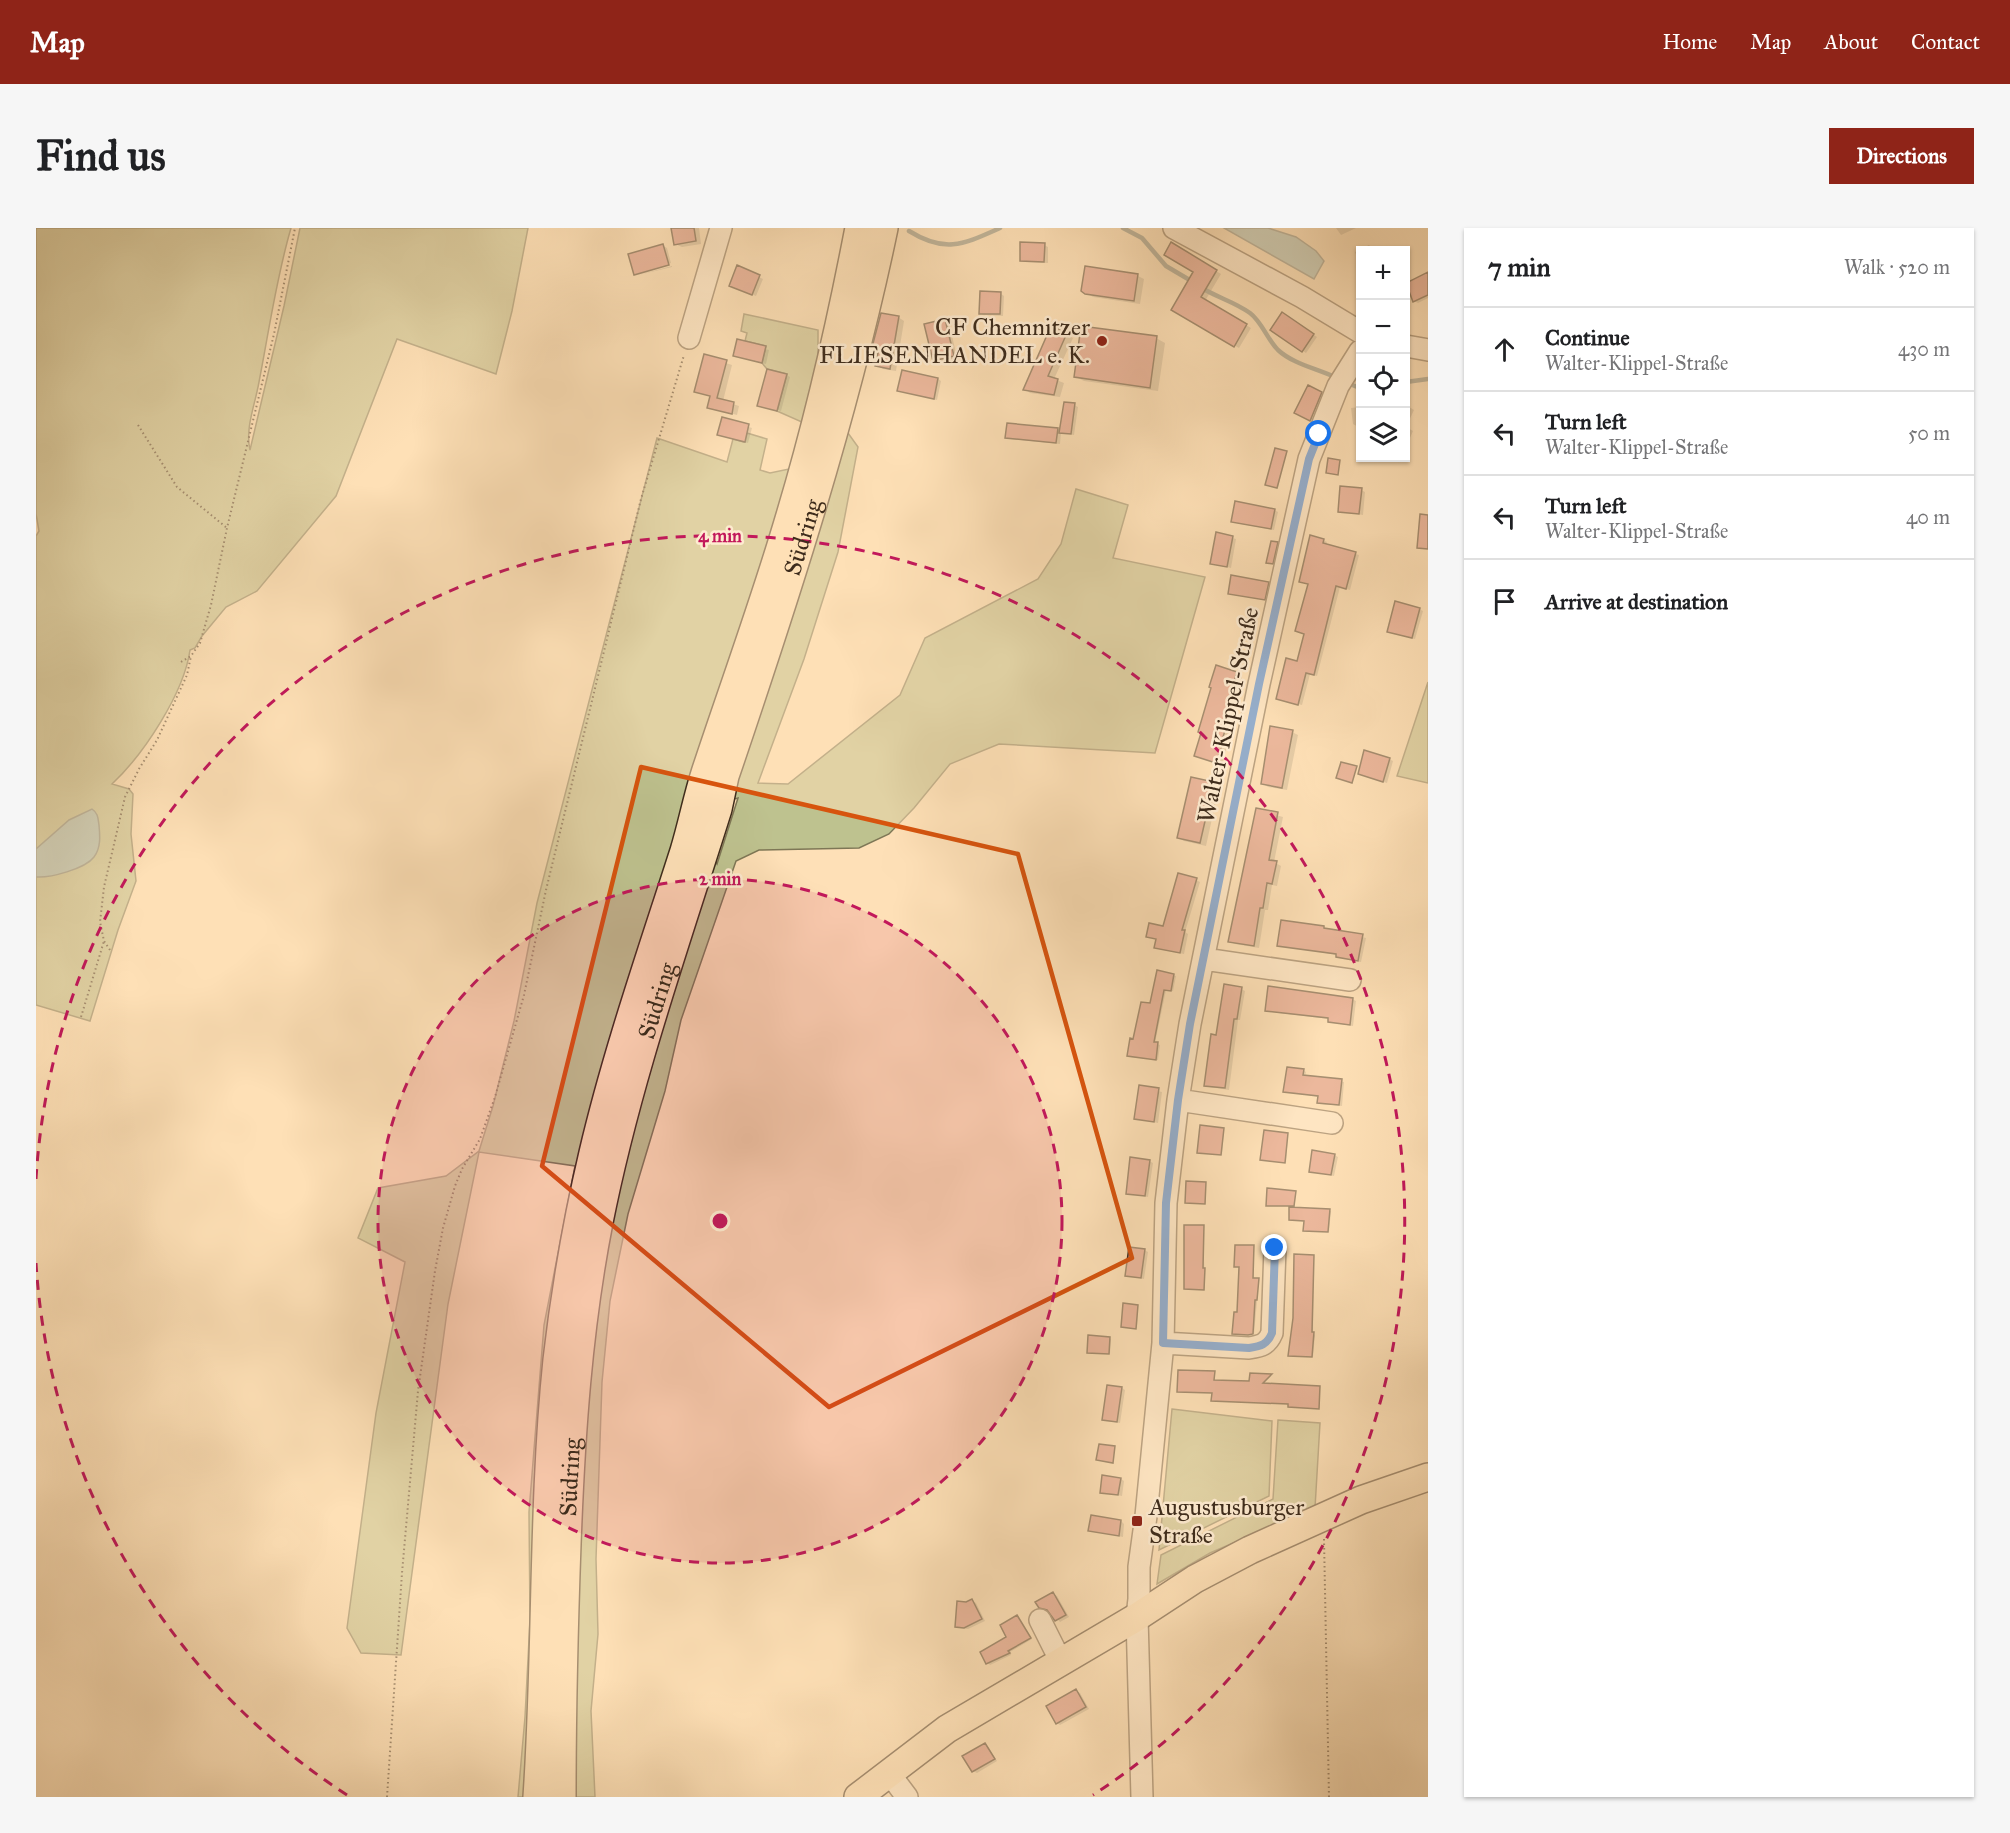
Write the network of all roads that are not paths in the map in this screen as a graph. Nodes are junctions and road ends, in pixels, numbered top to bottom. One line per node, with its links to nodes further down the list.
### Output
1 (721, 228): 6 (street)
2 (859, 228): 10 (main road, Südring)
3 (884, 228): 10 (main road, Südring)
4 (1173, 228): 5 (street)
5 (1356, 330)
6 (689, 338)
7 (1410, 347): 8 (street)
8 (1428, 350)
9 (1358, 354): 12 (street, Walter-Klippel-Straße)
10 (706, 811): 11 (main road, Südring)
11 (695, 850): 23 (main road, Südring); 24 (main road, Südring)
12 (1204, 958): 13 (street); 14 (street, Walter-Klippel-Straße)
13 (1350, 980)
14 (1178, 1100): 15 (street); 17 (street, Walter-Klippel-Straße)
15 (1332, 1123)
16 (1275, 1248): 17 (street)
17 (1163, 1343): 19 (street, Walter-Klippel-Straße)
18 (1428, 1477): 19 (main road)
19 (1137, 1617): 21 (main road); 27 (street, Walter-Klippel-Straße)
20 (1040, 1620): 21 (street)
21 (1061, 1662): 22 (main road)
22 (889, 1773): 25 (main road); 26 (street)
23 (537, 1797)
24 (562, 1797)
25 (858, 1797)
26 (907, 1797)
27 (1142, 1797)

